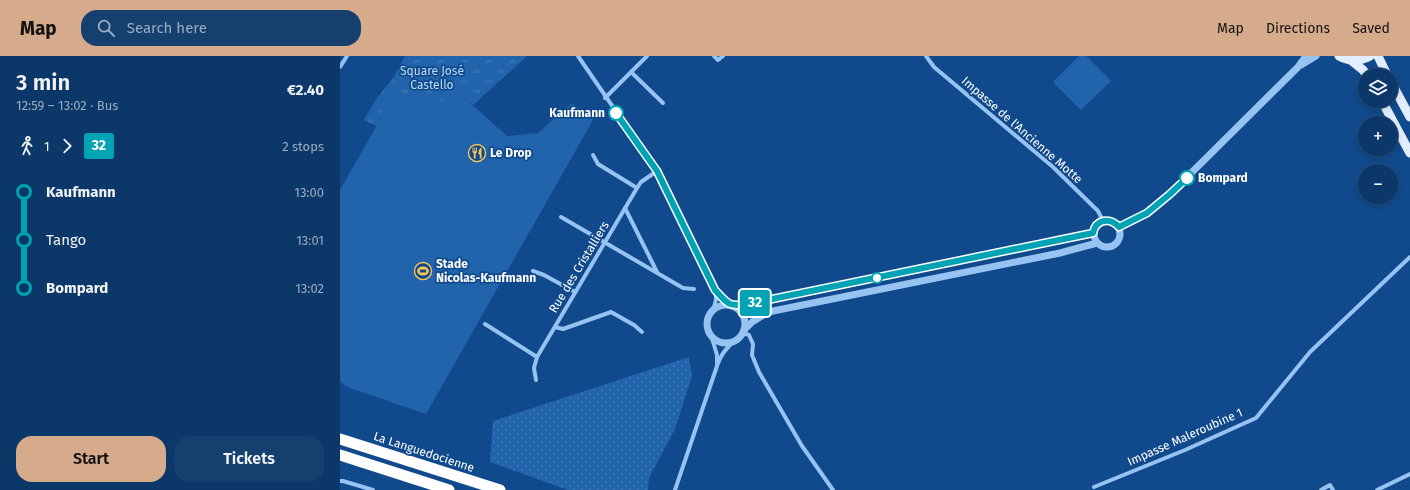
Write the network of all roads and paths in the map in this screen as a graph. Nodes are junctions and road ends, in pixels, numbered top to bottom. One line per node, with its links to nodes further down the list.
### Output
1 (347, 56): 13 (street)
2 (578, 56): 19 (street)
3 (647, 56): 17 (street)
4 (714, 56): 5 (street)
5 (723, 56)
6 (926, 56): 29 (street, Impasse de l'Ancienne Motte)
7 (1306, 56): 14 (street)
8 (1316, 56): 14 (street)
9 (1339, 56): 12 (main road)
10 (1370, 56): 12 (main road)
11 (1378, 56): 16 (main road)
12 (1352, 60): 15 (main road)
13 (340, 67)
14 (1298, 67): 30 (street)
15 (1360, 68)
16 (1384, 68)
17 (631, 72): 19 (street); 20 (street)
18 (1398, 95): 22 (main road)
19 (606, 98): 25 (street)
20 (664, 103)
21 (1386, 108): 23 (main road)
22 (1410, 117)
23 (1410, 153)
24 (593, 156): 26 (street)
25 (657, 171): 26 (street, Rue des Cristalliers); 38 (street)
26 (637, 188): 27 (street, Rue des Cristalliers)
27 (625, 208): 32 (street, Rue des Cristalliers); 36 (street)
28 (562, 217): 32 (street)
29 (1102, 221): 30 (street); 31 (street)
30 (1119, 227): 33 (street)
31 (1093, 233): 33 (street); 40 (street)
32 (605, 242): 36 (street); 39 (street, Rue des Cristalliers)
33 (1097, 243): 45 (street)
34 (1410, 257): 55 (street, Impasse Maleroubine 1)
35 (534, 271): 39 (street)
36 (657, 273): 37 (street)
37 (694, 289)
38 (715, 290): 40 (street); 41 (street)
39 (575, 292): 43 (street, Rue des Cristalliers)
40 (733, 306): 41 (street); 45 (street)
41 (712, 311): 46 (street)
42 (485, 324): 48 (street)
43 (555, 326): 44 (street); 48 (street, Rue des Cristalliers)
44 (642, 332)
45 (744, 332): 47 (street); 60 (street)
46 (711, 335): 47 (street); 49 (street)
47 (733, 342): 49 (street)
48 (537, 357): 50 (street, Rue des Cristalliers)
49 (717, 366): 59 (street)
50 (536, 380)
51 (340, 439): 58 (highway, La Languedocienne)
52 (340, 455): 57 (highway)
53 (1410, 474): 63 (street)
54 (340, 481): 56 (street)
55 (1094, 487)
56 (372, 490)
57 (449, 490)
58 (500, 490)
59 (676, 490)
60 (833, 490)
61 (1321, 490): 62 (street)
62 (1333, 490)
63 (1377, 490)

